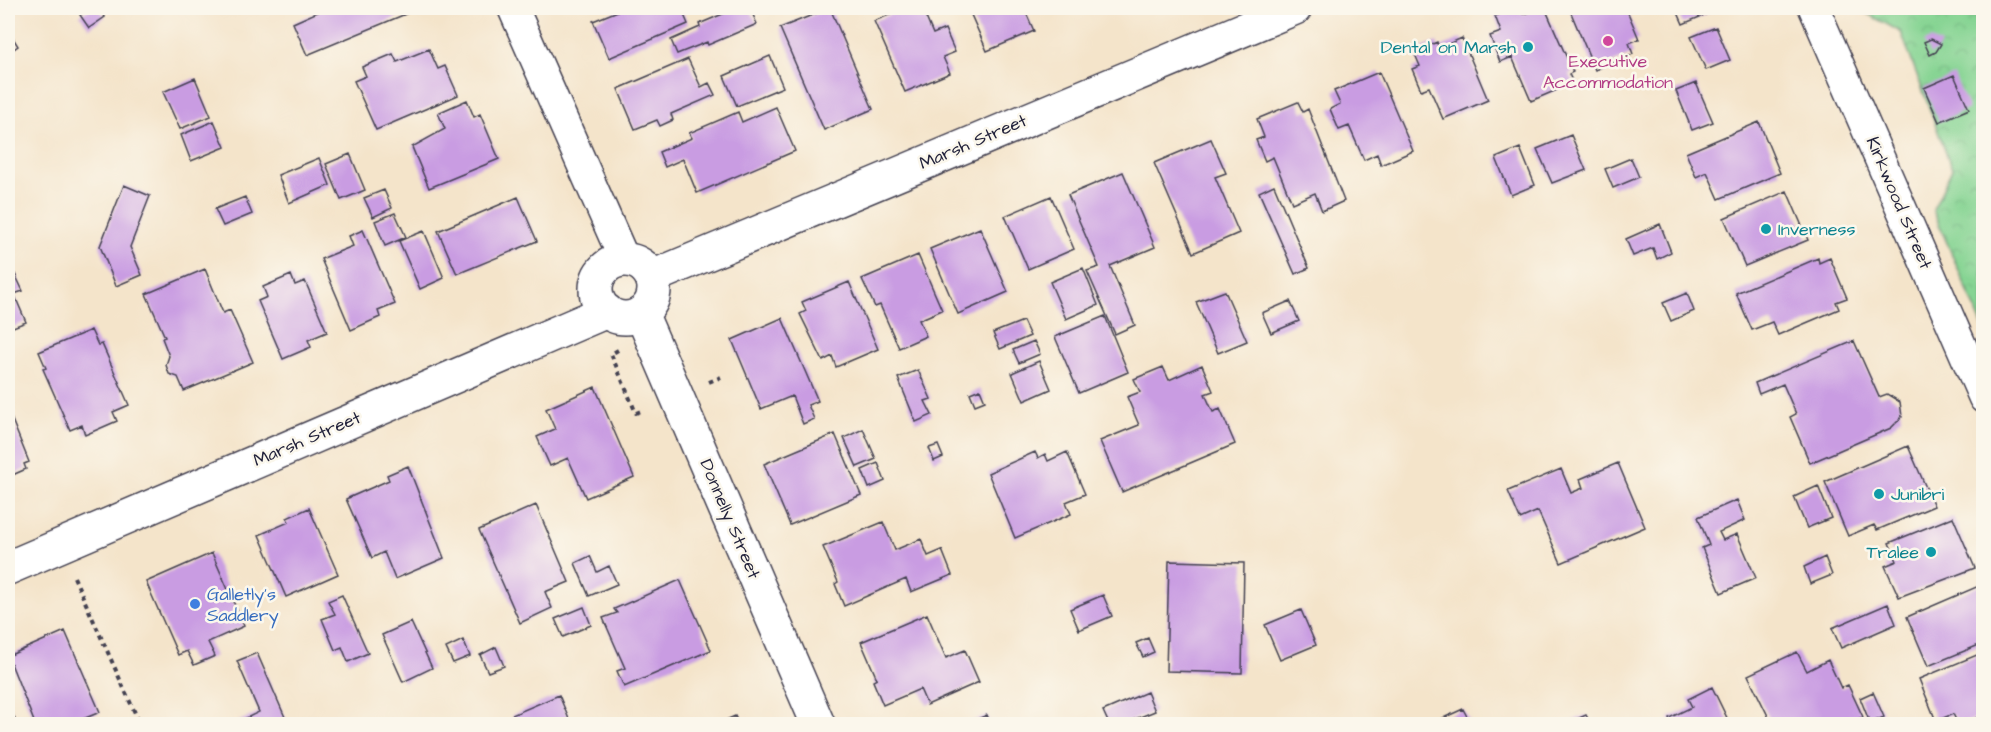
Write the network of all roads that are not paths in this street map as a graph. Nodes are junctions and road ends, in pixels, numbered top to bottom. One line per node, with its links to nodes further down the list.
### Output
1 (513, 8): 4 (street)
2 (1295, 8): 5 (main road, Marsh Street)
3 (1814, 8): 8 (street, Kirkwood Street)
4 (624, 259): 5 (main road); 6 (main road)
5 (652, 277): 7 (main road)
6 (607, 311): 7 (main road); 9 (main road, Marsh Street)
7 (641, 313): 10 (main road, Donnelly Street)
8 (1983, 398)
9 (8, 568)
10 (818, 724)

